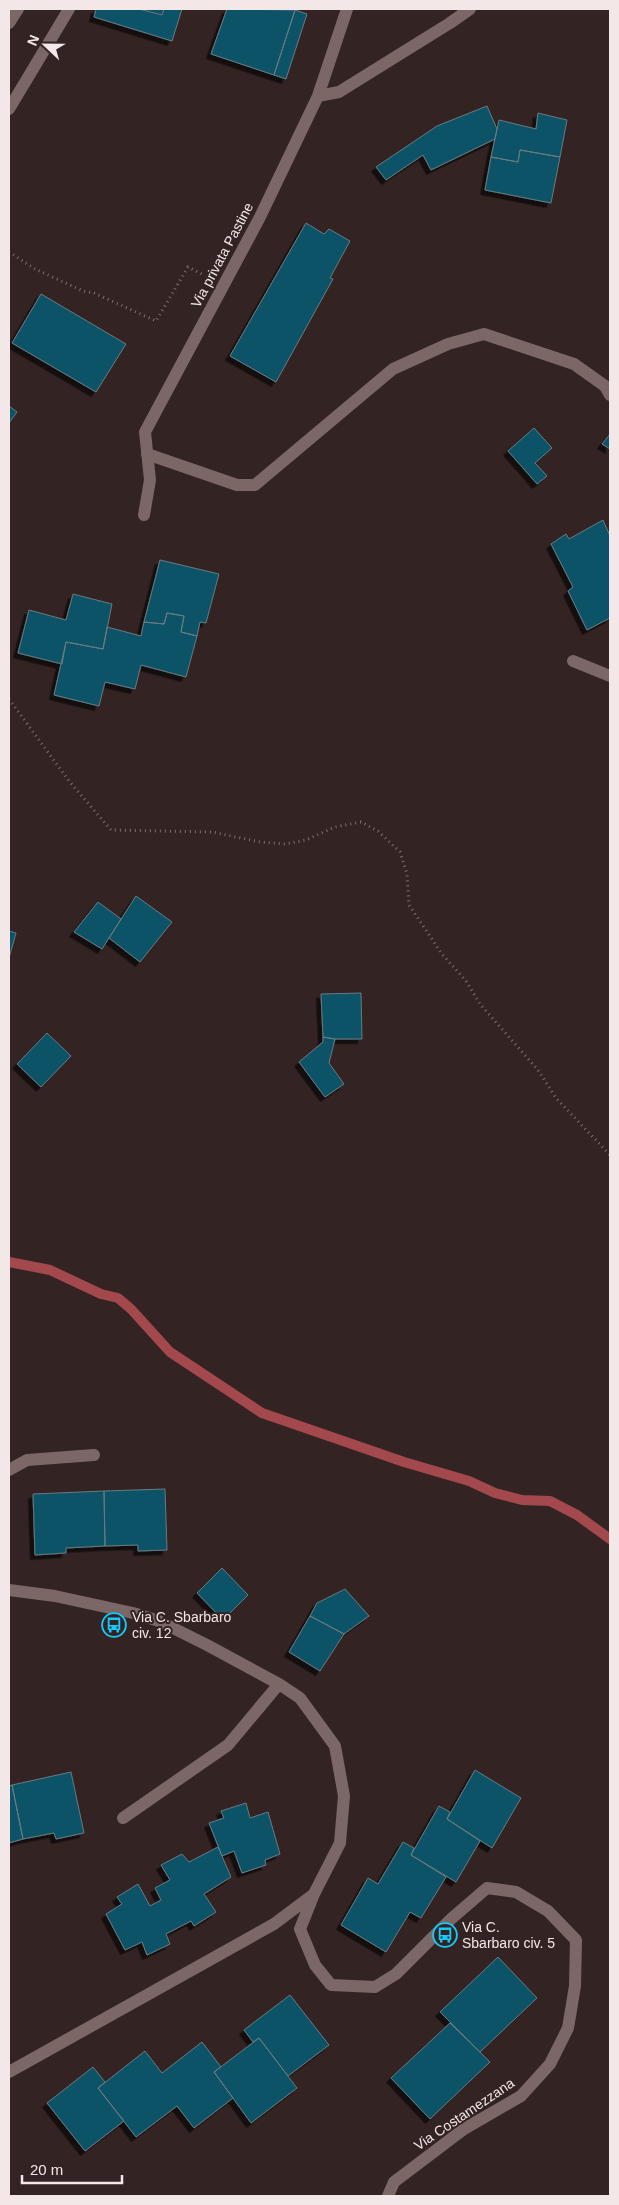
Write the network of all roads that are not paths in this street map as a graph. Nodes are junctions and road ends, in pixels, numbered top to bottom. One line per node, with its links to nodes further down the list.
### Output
1 (18, 9): 5 (street)
2 (69, 9): 7 (street)
3 (347, 9): 6 (street, Via privata Pastine)
4 (470, 9): 6 (street)
5 (9, 23)
6 (318, 96): 9 (street, Via privata Pastine)
7 (9, 109)
8 (610, 395): 9 (street)
9 (147, 454): 10 (street, Via privata Pastine)
10 (144, 516)
11 (573, 661): 12 (street)
12 (610, 676)
13 (94, 1455): 14 (street)
14 (9, 1470)
15 (9, 1590): 16 (street, Via Costamezzana)
16 (279, 1684): 17 (street); 18 (street, Via Costamezzana)
17 (123, 1818)
18 (314, 1894): 19 (street); 20 (street, Via Costamezzana)
19 (9, 2072)
20 (388, 2196)

